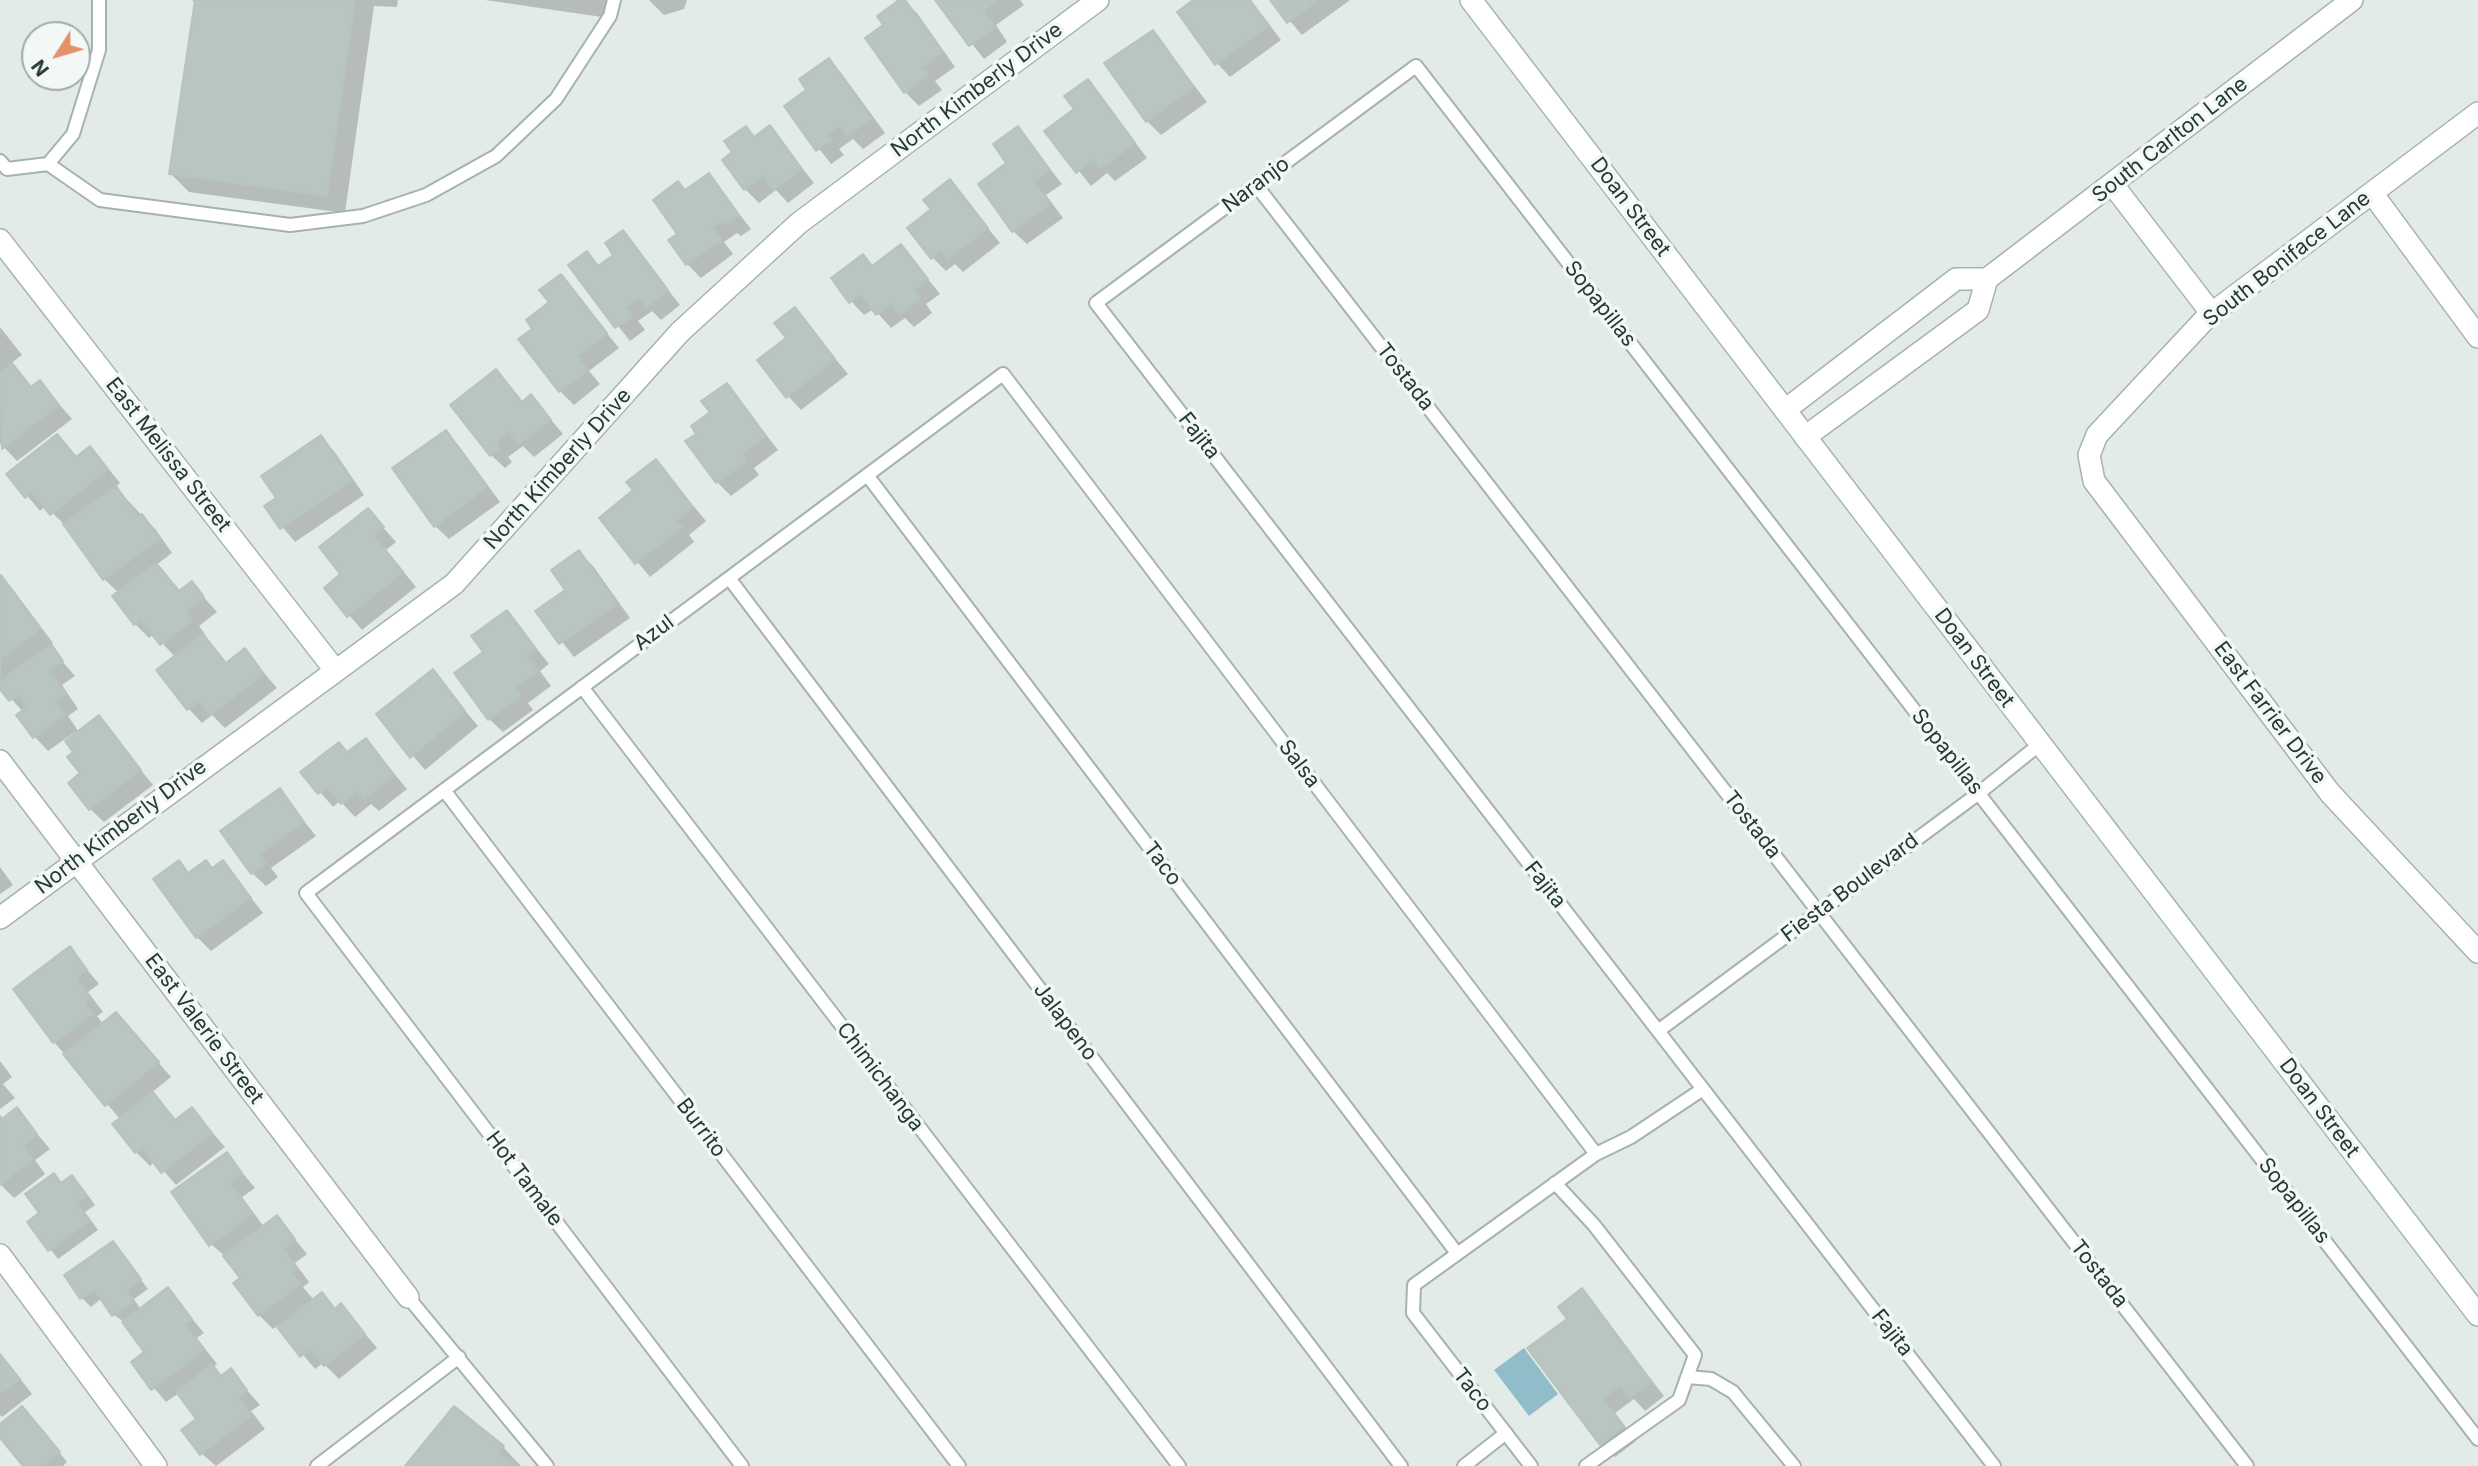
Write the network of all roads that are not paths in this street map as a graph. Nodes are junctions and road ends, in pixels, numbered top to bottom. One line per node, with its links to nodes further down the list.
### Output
1 (99, 0): 9 (lane)
2 (614, 0): 9 (lane)
3 (1098, 0): 24 (street, North Kimberly Drive)
4 (1471, 0): 19 (street, Doan Street)
5 (2352, 0): 11 (street, South Carlton Lane)
6 (1416, 66): 10 (lane, Naranjo); 29 (lane, Sopapillas)
7 (2478, 113): 12 (street, South Boniface Lane)
8 (0, 161): 9 (lane)
9 (47, 164)
10 (1256, 185): 15 (lane, Naranjo); 32 (lane, Tostada)
11 (2113, 185): 14 (street, South Carlton Lane); 16 (street)
12 (2372, 193): 16 (street, South Boniface Lane); 17 (street)
13 (0, 240): 24 (street, East Melissa Street)
14 (1987, 279): 19 (street); 20 (street)
15 (1096, 303): 35 (lane, Fajita)
16 (2212, 314): 21 (street, South Boniface Lane)
17 (2478, 337)
18 (1003, 374): 22 (lane, Azul); 37 (lane, Salsa)
19 (1785, 410): 20 (street, Doan Street)
20 (1805, 437): 26 (street, Doan Street)
21 (2089, 455): 34 (street, East Farrier Drive)
22 (867, 475): 23 (lane, Azul); 39 (lane, Taco)
23 (729, 578): 25 (lane, Azul); 53 (lane, Jalapeno)
24 (335, 670): 30 (street, North Kimberly Drive)
25 (582, 687): 28 (lane, Azul); 52 (lane, Chimichanga)
26 (2040, 744): 29 (lane, Fiesta Boulevard); 42 (street, Doan Street)
27 (0, 761): 30 (street, East Valerie Street)
28 (444, 790): 31 (lane, Azul); 51 (lane, Burrito)
29 (1979, 793): 32 (lane, Fiesta Boulevard); 46 (lane, Sopapillas)
30 (75, 860): 33 (street, North Kimberly Drive); 41 (street, East Valerie Street)
31 (306, 893): 50 (lane, Hot Tamale)
32 (1819, 912): 35 (lane, Fiesta Boulevard); 59 (lane, Tostada)
33 (0, 918)
34 (2478, 952)
35 (1658, 1031): 36 (lane, Fajita)
36 (1703, 1089): 37 (lane); 58 (lane, Fajita)
37 (1596, 1154): 38 (lane)
38 (1555, 1183): 39 (lane); 44 (lane)
39 (1457, 1252): 45 (lane, Taco)
40 (0, 1255): 47 (street)
41 (408, 1297): 43 (lane)
42 (2478, 1315)
43 (459, 1357): 48 (lane); 49 (lane)
44 (1688, 1377): 56 (lane); 57 (lane)
45 (1506, 1433): 54 (lane); 55 (lane, Taco)
46 (2478, 1439)
47 (156, 1466)
48 (317, 1466)
49 (547, 1466)
50 (742, 1466)
51 (959, 1466)
52 (1179, 1466)
53 (1401, 1466)
54 (1464, 1466)
55 (1531, 1466)
56 (1586, 1466)
57 (1794, 1466)
58 (1994, 1466)
59 (2247, 1466)

